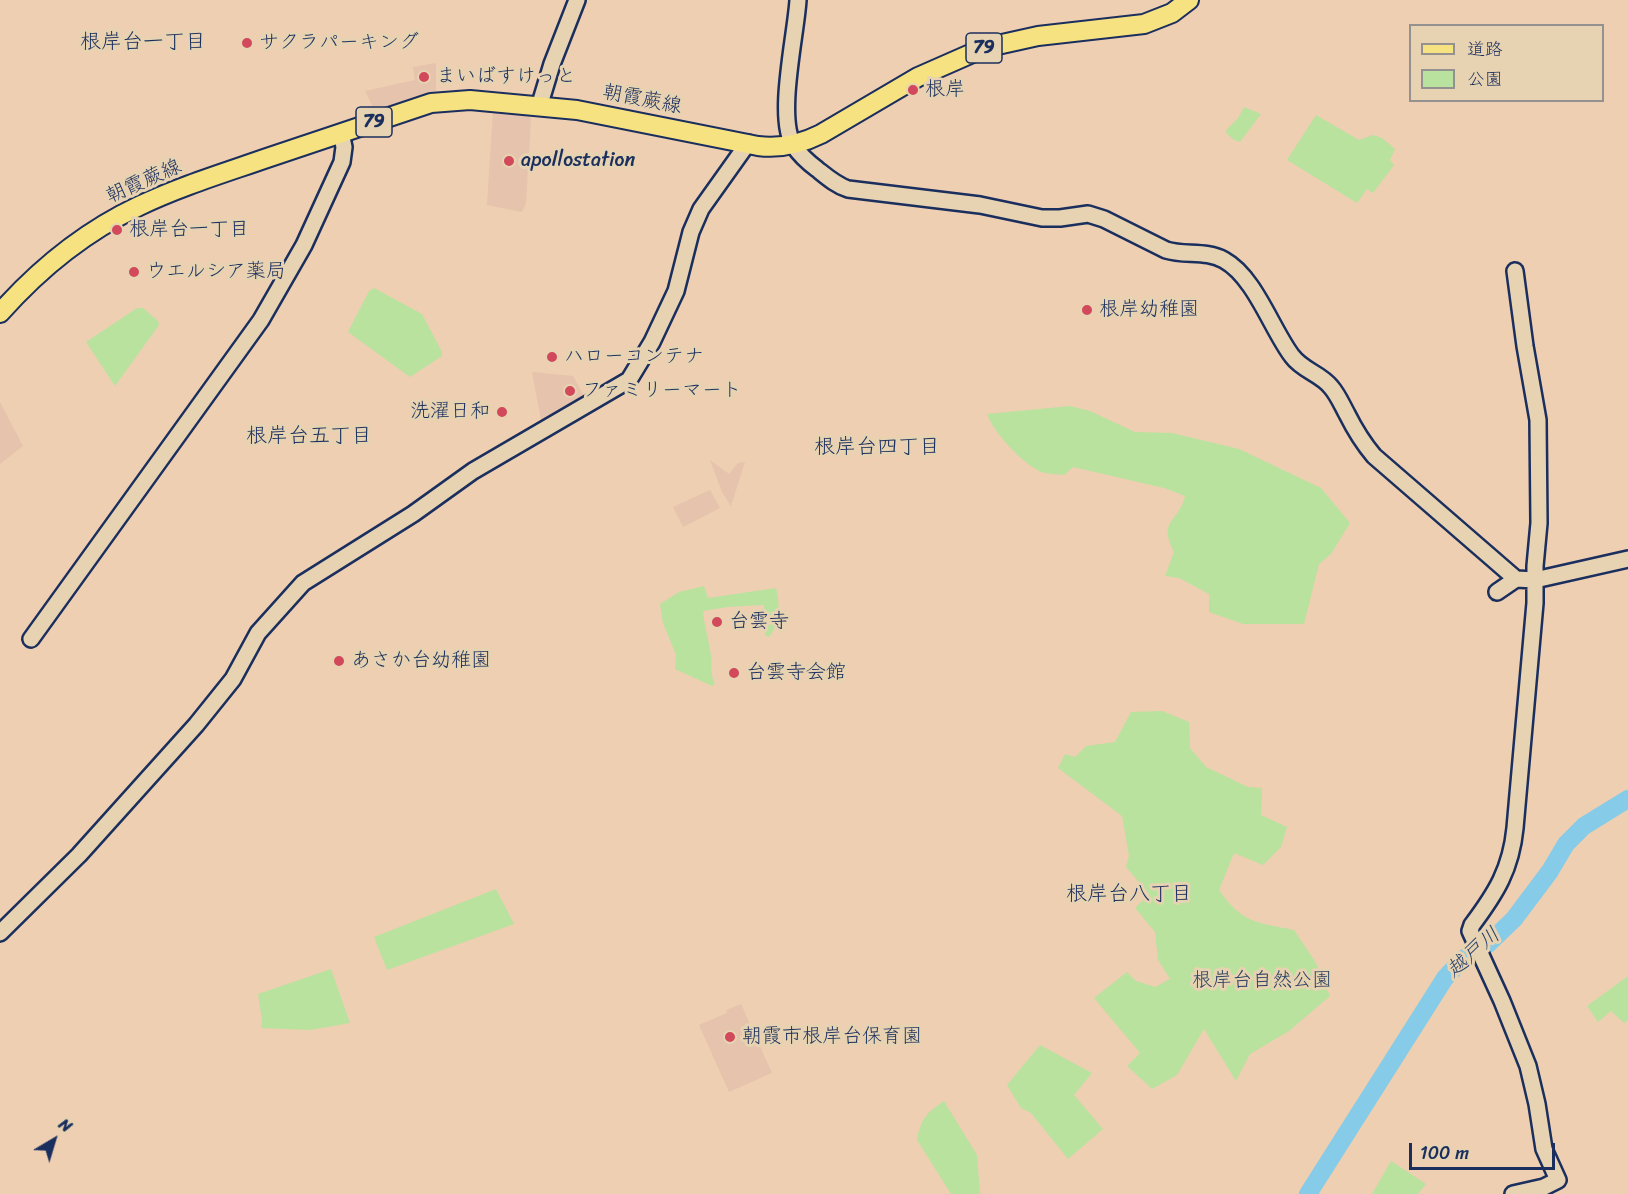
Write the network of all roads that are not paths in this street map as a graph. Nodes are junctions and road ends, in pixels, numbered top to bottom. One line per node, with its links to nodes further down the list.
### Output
1 (577, 0): 4 (street)
2 (798, 0): 7 (street)
3 (1189, 0): 7 (main road, 朝霞蕨線 / 79)
4 (539, 107): 5 (main road, 朝霞蕨線 / 79); 6 (main road, 朝霞蕨線 / 79)
5 (341, 134): 9 (main road, 朝霞蕨線 / 79); 14 (street)
6 (748, 143): 7 (main road, 朝霞蕨線 / 79); 15 (street)
7 (794, 145): 11 (street)
8 (1515, 271): 12 (street)
9 (0, 313)
10 (1628, 559): 12 (street)
11 (1516, 579): 12 (street); 13 (street)
12 (1535, 580): 16 (street)
13 (1497, 592)
14 (31, 639)
15 (0, 933)
16 (1513, 1194)

